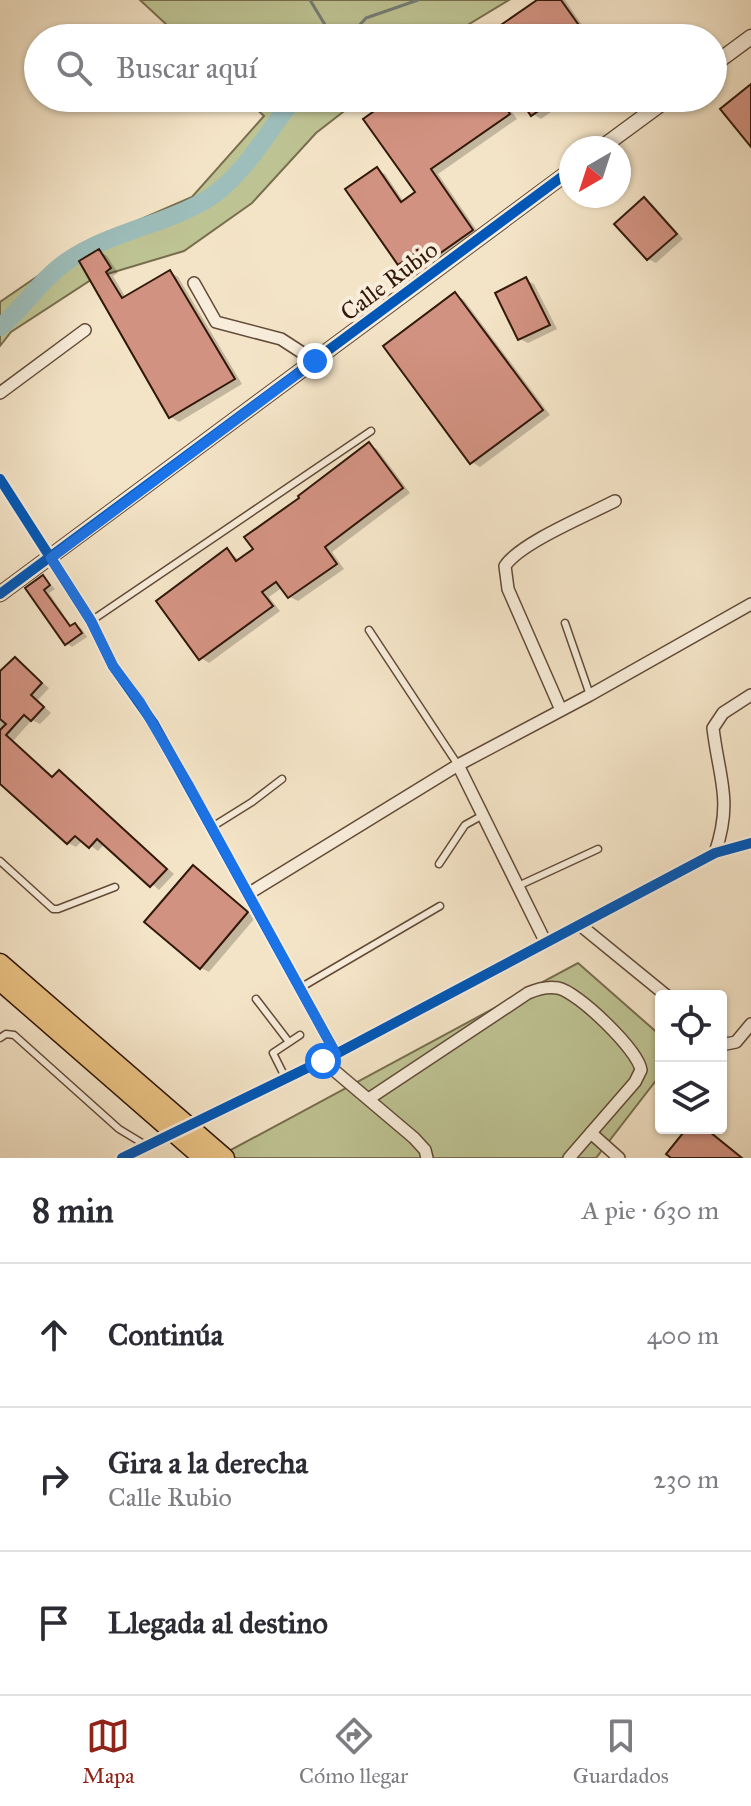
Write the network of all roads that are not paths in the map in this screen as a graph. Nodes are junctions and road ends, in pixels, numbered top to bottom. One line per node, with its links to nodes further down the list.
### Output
1 (751, 37): 2 (street)
2 (727, 55)
3 (650, 112): 4 (street)
4 (617, 136)
5 (559, 179): 8 (street, Calle Rubio)
6 (194, 283): 8 (street)
7 (85, 330): 9 (street)
8 (315, 361): 13 (street, Calle Rubio)
9 (0, 393)
10 (371, 431): 16 (lane)
11 (0, 479): 13 (street)
12 (615, 501): 21 (street)
13 (51, 558): 14 (street, Calle Rubio); 16 (street)
14 (0, 594)
15 (751, 605): 19 (street)
16 (91, 621): 25 (street)
17 (565, 623): 19 (lane)
18 (369, 630): 22 (lane)
19 (590, 695): 21 (street)
20 (751, 695): 28 (street)
21 (561, 710): 22 (street)
22 (458, 765): 24 (street); 33 (street)
23 (282, 779): 25 (lane)
24 (483, 815): 30 (lane); 31 (street)
25 (212, 827): 33 (street)
26 (751, 843): 28 (street)
27 (598, 849): 31 (lane)
28 (715, 853): 35 (street)
29 (0, 861): 32 (lane)
30 (439, 864)
31 (518, 886): 36 (street)
32 (115, 887)
33 (248, 894): 39 (street)
34 (440, 906): 39 (lane)
35 (580, 925): 36 (street); 40 (street)
36 (546, 943): 47 (street)
37 (0, 963): 51 (main road)
38 (0, 981): 51 (main road)
39 (300, 988): 47 (street)
40 (660, 990)
41 (256, 999): 45 (lane)
42 (751, 1024): 46 (street)
43 (300, 1035): 45 (lane)
44 (0, 1038): 53 (lane)
45 (289, 1042): 49 (lane)
46 (727, 1044)
47 (336, 1054): 48 (street)
48 (323, 1061): 49 (street); 50 (street)
49 (286, 1079): 51 (street)
50 (370, 1098): 52 (street); 57 (street)
51 (182, 1130): 53 (street); 55 (main road); 56 (main road)
52 (591, 1133): 58 (street); 59 (street)
53 (147, 1146): 54 (street)
54 (122, 1158)
55 (203, 1158)
56 (225, 1158)
57 (427, 1158)
58 (569, 1158)
59 (619, 1158)

